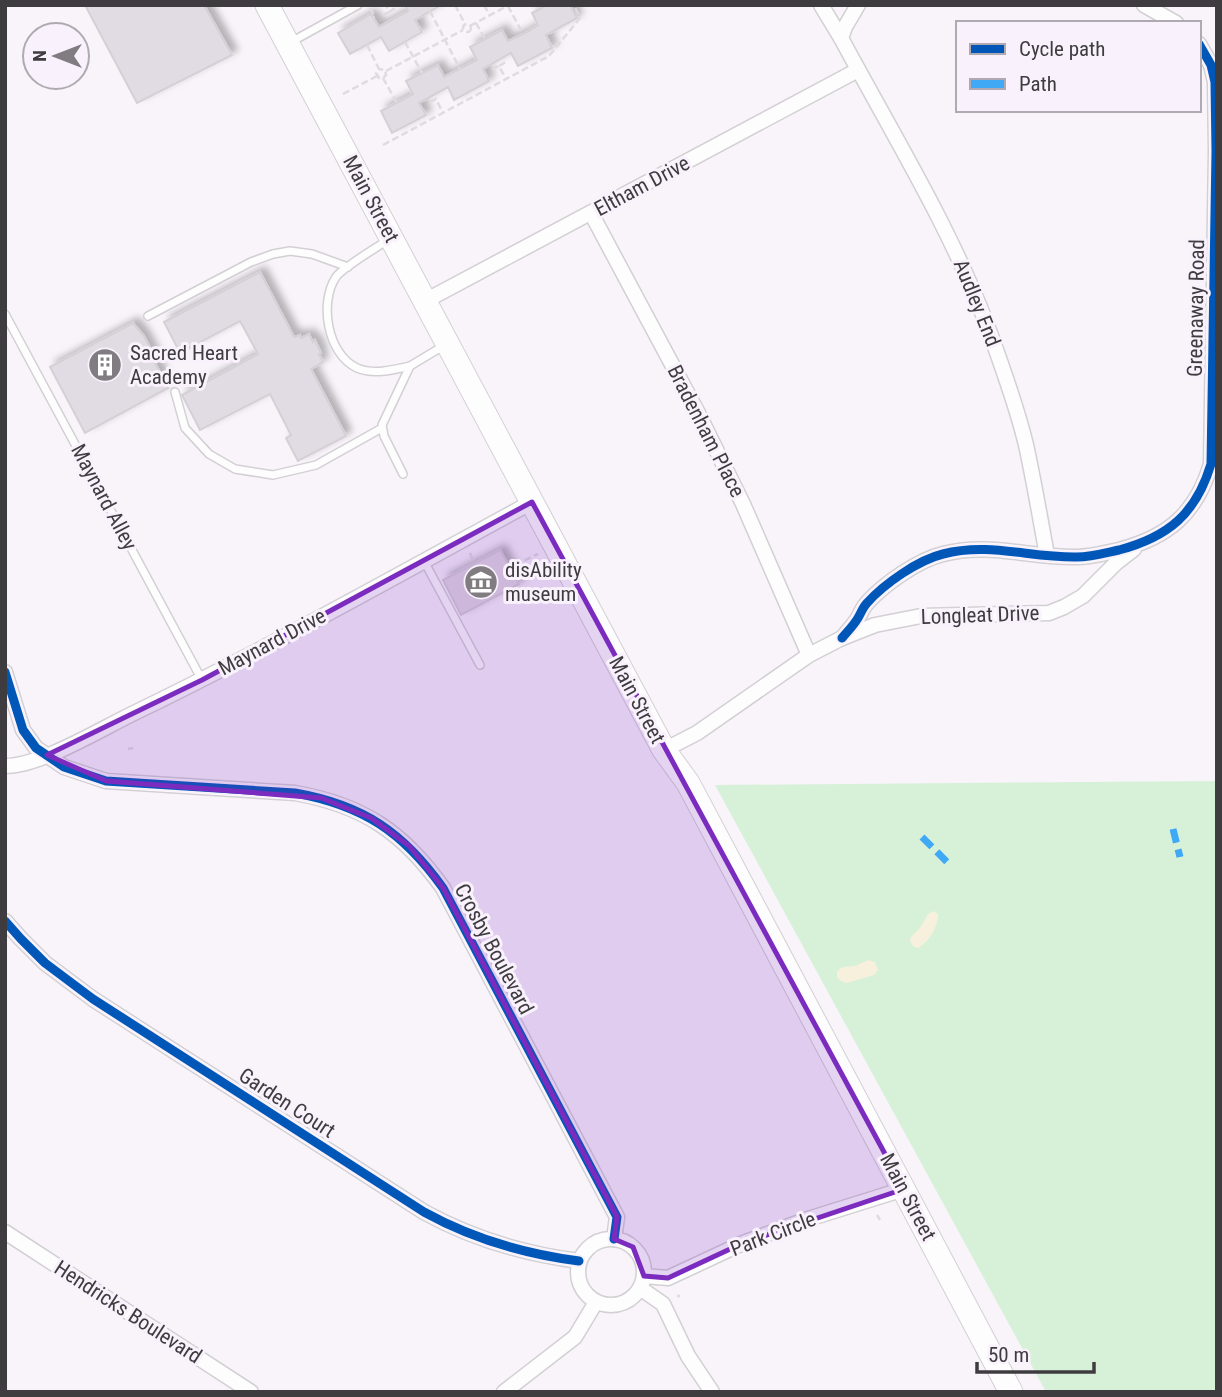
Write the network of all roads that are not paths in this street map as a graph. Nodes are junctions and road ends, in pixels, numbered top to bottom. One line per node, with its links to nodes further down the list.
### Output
1 (267, 5): 8 (main road, Main Street)
2 (358, 5): 8 (lane)
3 (821, 5): 7 (street)
4 (859, 5): 7 (street)
5 (1144, 5): 6 (street)
6 (1172, 21)
7 (841, 38): 10 (street)
8 (288, 44): 12 (main road, Main Street)
9 (1201, 48): 23 (street, Greenaway Road)
10 (858, 70): 11 (street, Eltham Drive); 24 (street, Audley End)
11 (591, 213): 14 (street, Eltham Drive); 27 (street, Bradenham Place)
12 (391, 238): 13 (lane); 14 (main road, Main Street)
13 (348, 267): 16 (lane); 18 (lane)
14 (425, 301): 17 (main road, Main Street)
15 (5, 314): 30 (lane, Maynard Alley)
16 (148, 316)
17 (447, 343): 18 (lane); 22 (main road, Main Street)
18 (410, 366): 20 (lane)
19 (175, 392): 20 (lane)
20 (382, 428): 21 (lane)
21 (403, 474)
22 (532, 502): 25 (street, Maynard Drive); 31 (main road, Main Street)
23 (1141, 544): 24 (street, Longleat Drive); 26 (street, Longleat Drive)
24 (1047, 555): 26 (street, Longleat Drive)
25 (424, 561): 28 (lane); 30 (street, Maynard Drive)
26 (842, 638): 27 (street, Longleat Drive)
27 (808, 655): 31 (street, Longleat Drive)
28 (480, 665)
29 (5, 672): 32 (street, Crosby Boulevard)
30 (202, 680): 32 (street, Maynard Drive)
31 (664, 750): 35 (main road, Main Street)
32 (47, 755): 33 (street, Maynard Drive); 37 (street, Crosby Boulevard)
33 (5, 766)
34 (5, 921): 38 (street, Garden Court)
35 (904, 1189): 39 (street, Park Circle); 44 (main road, Main Street)
36 (5, 1231): 41 (street, Hendricks Boulevard)
37 (614, 1239): 38 (street); 39 (street)
38 (579, 1261): 40 (street)
39 (642, 1282): 40 (street); 43 (street)
40 (596, 1302): 42 (street)
41 (251, 1392)
42 (504, 1392)
43 (712, 1392)
44 (1011, 1392)

